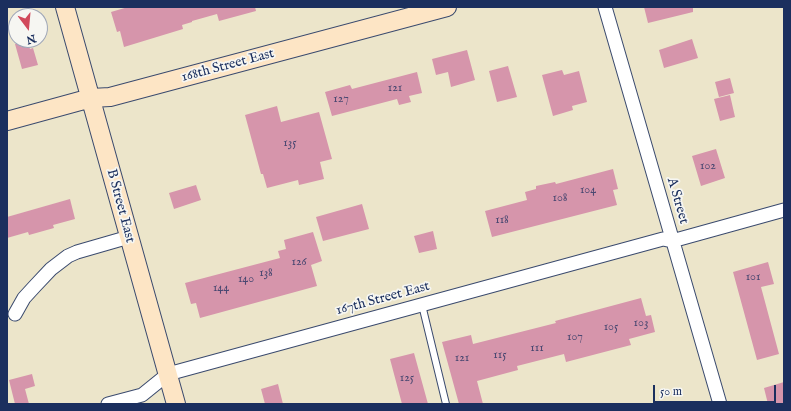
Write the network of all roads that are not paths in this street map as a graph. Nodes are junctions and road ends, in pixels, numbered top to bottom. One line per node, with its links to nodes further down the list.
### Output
1 (65, 7): 5 (street, B Street East)
2 (415, 7): 5 (street)
3 (447, 7): 5 (street, 168th Street East)
4 (605, 7): 9 (street, A Street)
5 (91, 98): 6 (street, 168th Street East); 8 (street, B Street East)
6 (7, 121)
7 (784, 210): 9 (street, 167th Street East)
8 (129, 237): 11 (street); 12 (street, B Street East)
9 (672, 241): 10 (street, 167th Street East); 16 (street, A Street)
10 (422, 304): 12 (street, 167th Street East); 15 (lane)
11 (15, 314)
12 (168, 374): 13 (street, 167th Street East); 14 (street, B Street East)
13 (108, 404)
14 (176, 404)
15 (446, 404)
16 (720, 404)

